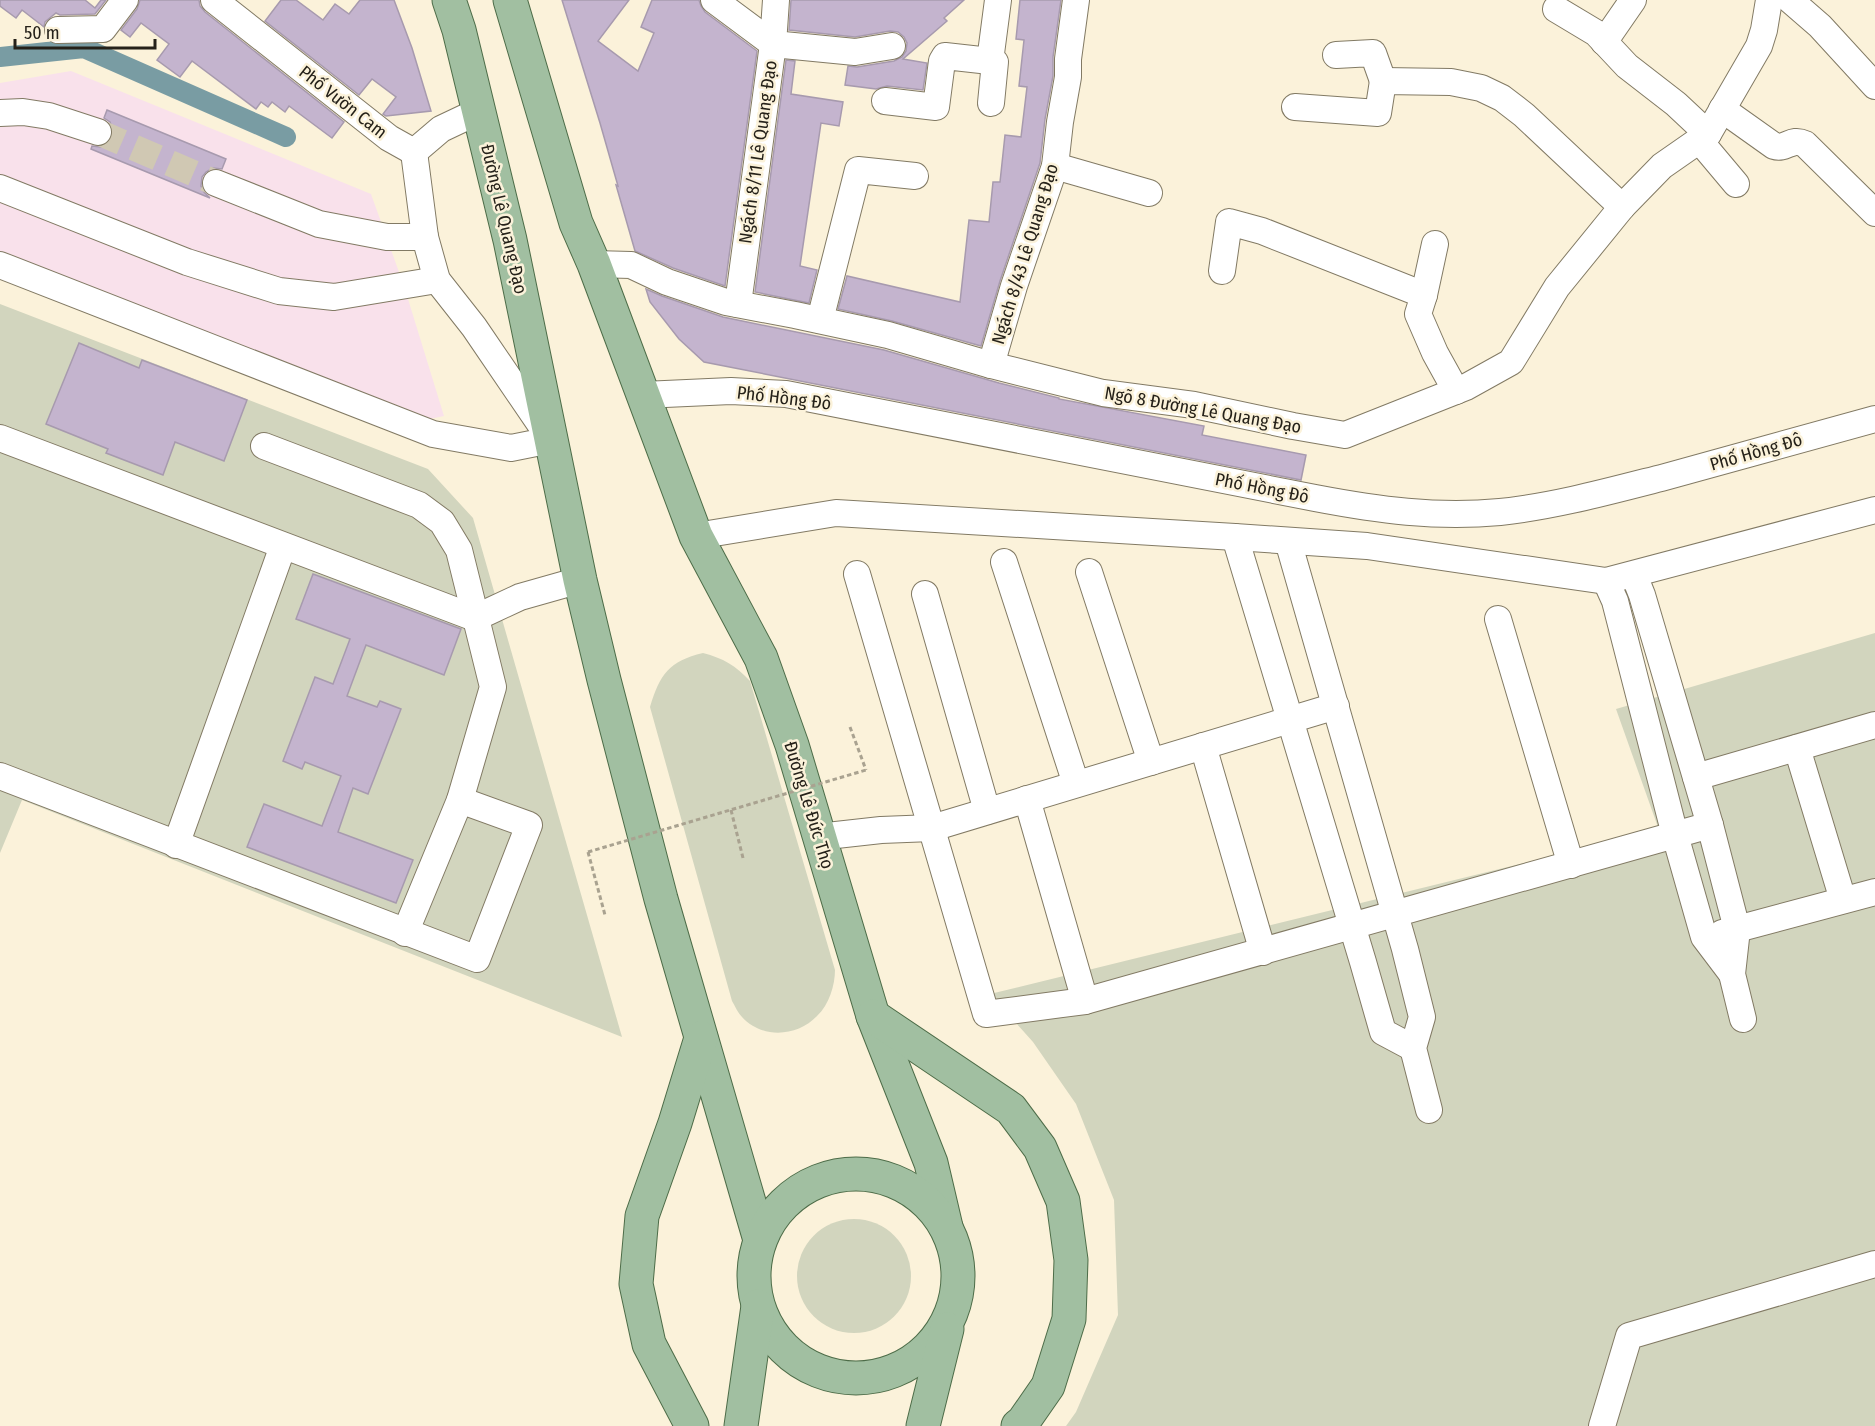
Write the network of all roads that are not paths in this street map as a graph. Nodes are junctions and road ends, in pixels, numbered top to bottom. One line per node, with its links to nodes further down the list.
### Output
1 (125, 0): 13 (street)
2 (214, 0): 29 (street, Phố Vườn Cam)
3 (449, 0): 25 (main road, Đường Lê Quang Đạo)
4 (510, 0): 40 (main road)
5 (714, 0): 15 (street)
6 (776, 0): 15 (street, Ngách 8/11 Lê Quang Đạo)
7 (998, 0): 18 (street)
8 (1076, 0): 30 (street, Ngách 8/43 Lê Quang Đạo)
9 (1633, 0): 14 (street)
10 (1769, 0): 24 (street)
11 (1790, 0): 20 (street)
12 (1556, 9): 14 (street)
13 (58, 30)
14 (1604, 42): 28 (street)
15 (773, 44): 16 (street); 45 (street, Ngách 8/11 Lê Quang Đạo)
16 (892, 46)
17 (1336, 55): 19 (street)
18 (990, 61): 21 (street); 22 (street)
19 (1383, 81): 23 (street); 36 (street)
20 (1875, 86)
21 (885, 101)
22 (991, 102)
23 (1295, 107)
24 (1722, 109): 28 (street); 37 (street)
25 (479, 111): 29 (street); 52 (main road, Đường Lê Quang Đạo)
26 (0, 113): 27 (street)
27 (98, 132)
28 (1703, 137): 33 (street); 36 (street, Ngõ 8 Đường Lê Quang Đạo)
29 (414, 152): 38 (street)
30 (1055, 166): 35 (street); 47 (street, Ngách 8/43 Lê Quang Đạo)
31 (915, 176): 46 (street)
32 (216, 183): 38 (street)
33 (1736, 184)
34 (0, 188): 43 (street)
35 (1149, 194)
36 (1622, 207): 48 (street, Ngõ 8 Đường Lê Quang Đạo)
37 (1875, 213)
38 (425, 237): 43 (street)
39 (1435, 244): 44 (street)
40 (594, 264): 45 (street, Ngõ 8 Đường Lê Quang Đạo); 49 (main road)
41 (0, 265): 52 (street)
42 (1222, 271): 44 (street)
43 (437, 280): 52 (street)
44 (1424, 295): 48 (street)
45 (738, 304): 46 (street, Ngõ 8 Đường Lê Quang Đạo)
46 (820, 320): 47 (street, Ngõ 8 Đường Lê Quang Đạo)
47 (991, 365): 48 (street, Ngõ 8 Đường Lê Quang Đạo)
48 (1456, 391)
49 (644, 395): 50 (street, Phố Hồng Đô); 55 (main road, Đường Lê Đức Thọ)
50 (1875, 419)
51 (0, 438): 58 (street)
52 (551, 440): 63 (main road)
53 (264, 446): 66 (street)
54 (1874, 512): 62 (street)
55 (696, 536): 56 (street); 83 (main road, Đường Lê Đức Thọ)
56 (1235, 537): 57 (street); 69 (street)
57 (1288, 541): 64 (street); 68 (street)
58 (283, 546): 66 (street); 84 (street)
59 (1004, 562): 76 (street)
60 (1089, 572): 73 (street)
61 (857, 574): 81 (street)
62 (1634, 575): 64 (street); 75 (street)
63 (580, 580): 66 (street); 98 (main road)
64 (1606, 581): 82 (street)
65 (925, 594): 79 (street)
66 (475, 618): 78 (street)
67 (1498, 619): 85 (street)
68 (1336, 706): 69 (street); 88 (street)
69 (1290, 720): 71 (street); 89 (street)
70 (1875, 725): 72 (street)
71 (1203, 746): 73 (street); 93 (street)
72 (1797, 748): 75 (street); 87 (street)
73 (1151, 762): 76 (street)
74 (0, 777): 84 (street)
75 (1696, 777): 80 (street)
76 (1076, 784): 77 (street)
77 (1027, 799): 79 (street); 95 (street)
78 (460, 800): 91 (street); 91 (street)
79 (987, 811): 81 (street)
80 (1710, 825): 82 (street); 90 (street)
81 (932, 828): 83 (street); 95 (street)
82 (1675, 835): 85 (street); 92 (street)
83 (818, 837): 96 (main road, Đường Lê Đức Thọ)
84 (176, 845): 91 (street)
85 (1571, 864): 88 (street)
86 (1875, 892): 87 (street)
87 (1843, 900): 90 (street)
88 (1396, 914): 89 (street); 99 (street)
89 (1352, 927): 93 (street); 99 (street)
90 (1737, 929): 92 (street); 94 (street)
91 (405, 933)
92 (1704, 938): 94 (street)
93 (1263, 951): 95 (street)
94 (1732, 974): 97 (street)
95 (1085, 1001)
96 (873, 1016): 101 (main road, Đường Lê Đức Thọ); 109 (main road)
97 (1743, 1019)
98 (701, 1038): 102 (main road); 106 (main road)
99 (1413, 1048): 100 (street)
100 (1429, 1110)
101 (946, 1227): 102 (main road); 105 (main road)
102 (760, 1240): 104 (main road)
103 (1875, 1264): 110 (street)
104 (758, 1306): 105 (main road); 107 (main road)
105 (948, 1323): 108 (main road)
106 (692, 1426)
107 (741, 1426)
108 (923, 1426)
109 (1018, 1426)
110 (1602, 1426)

